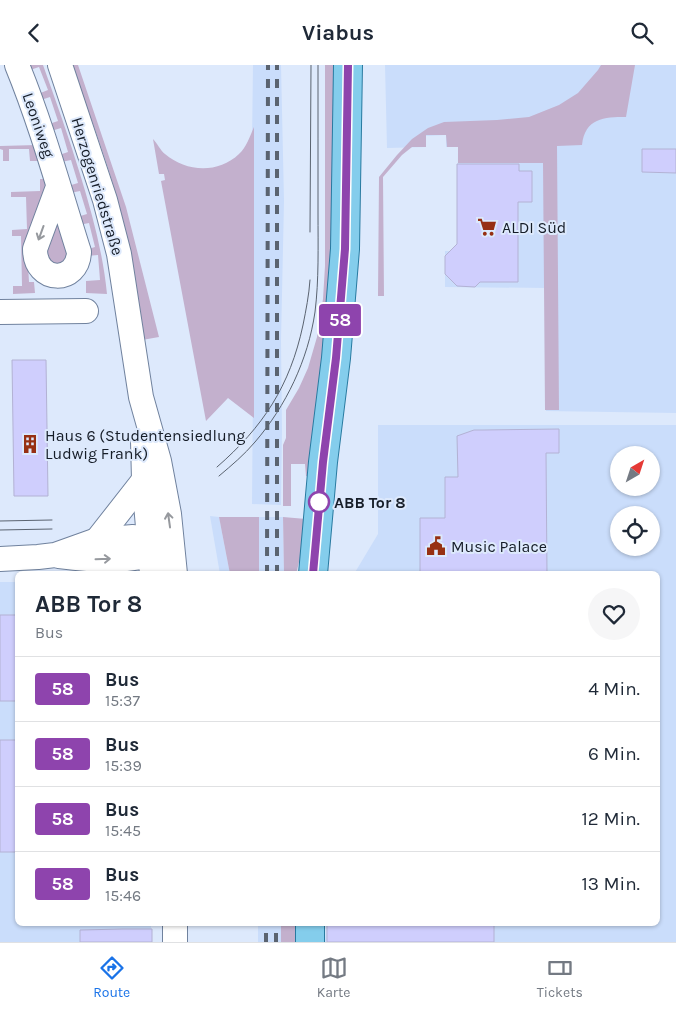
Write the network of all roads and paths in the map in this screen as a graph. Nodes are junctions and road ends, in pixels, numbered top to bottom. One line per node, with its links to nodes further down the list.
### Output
1 (17, 65): 4 (street, Leoniweg)
2 (60, 65): 7 (street, Herzogenriedstraße)
3 (348, 65): 15 (main road)
4 (58, 187)
5 (86, 311): 6 (street)
6 (0, 312)
7 (141, 397): 8 (street, Herzogenriedstraße); 10 (street, Herzogenriedstraße, one-way to 7)
8 (144, 480): 9 (street); 12 (street, Herzogenriedstraße)
9 (97, 540): 11 (street); 12 (street)
10 (173, 546): 12 (street); 14 (street, Herzogenriedstraße)
11 (55, 555): 12 (street, one-way to 12); 13 (street)
12 (151, 557)
13 (0, 559)
14 (175, 571)
15 (312, 571)
16 (175, 926): 18 (street)
17 (310, 926): 19 (main road)
18 (175, 942)
19 (310, 942)

